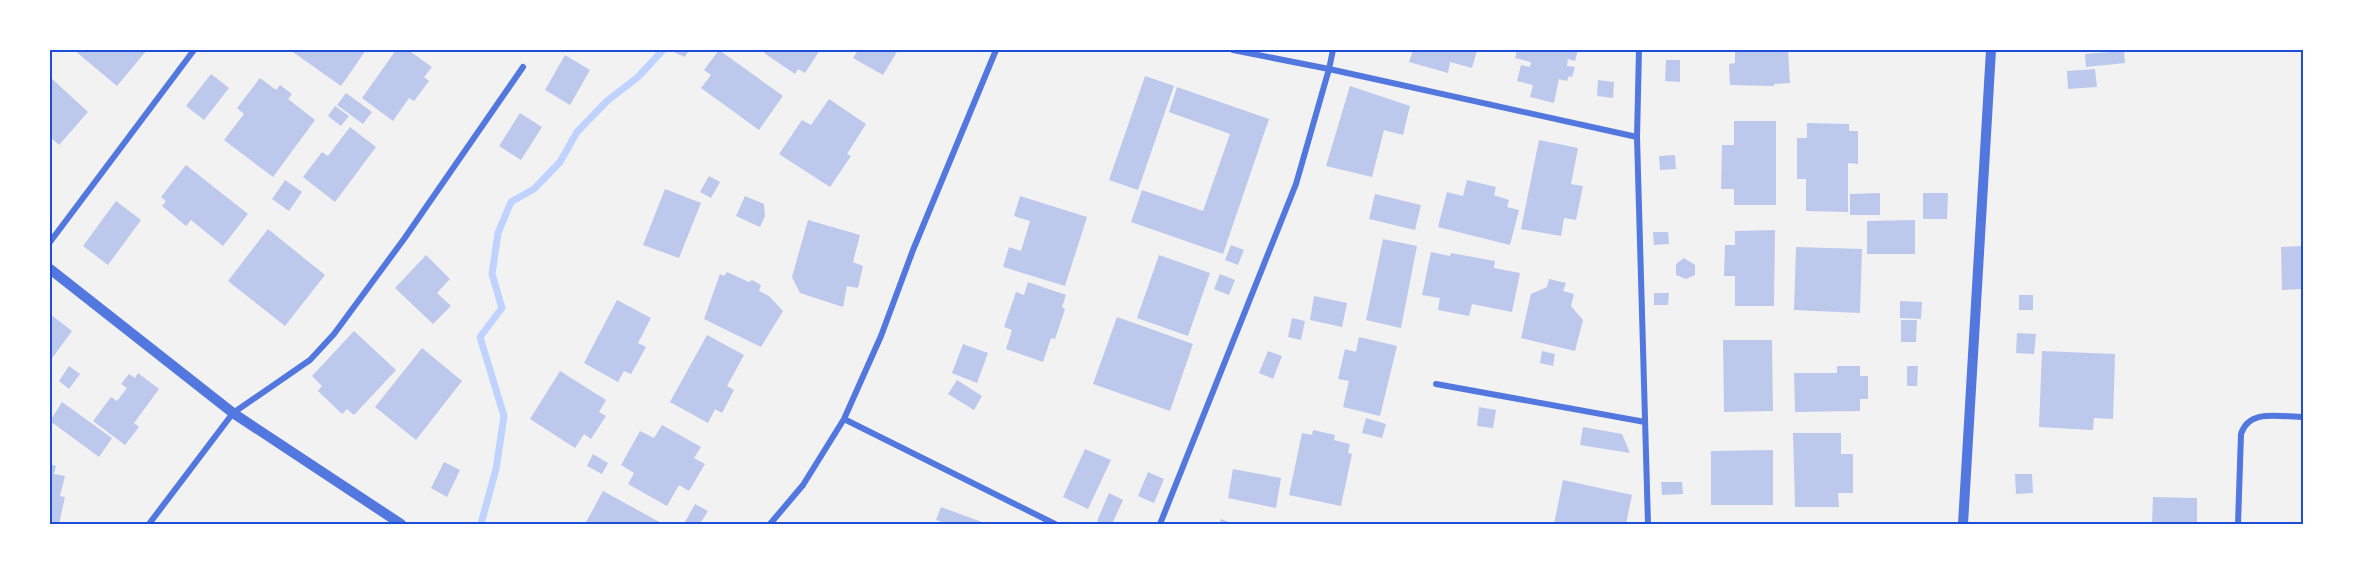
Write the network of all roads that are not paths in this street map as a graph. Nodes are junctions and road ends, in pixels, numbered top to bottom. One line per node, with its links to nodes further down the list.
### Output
1 (194, 50): 10 (street)
2 (996, 50): 15 (street)
3 (1233, 50): 8 (street)
4 (1333, 50): 8 (street)
5 (1639, 50): 9 (street)
6 (1991, 50): 23 (street)
7 (523, 67): 13 (street)
8 (1329, 69): 9 (street); 21 (street)
9 (1637, 137): 16 (street)
10 (50, 242)
11 (50, 269): 13 (street)
12 (1436, 384): 16 (street)
13 (233, 413): 17 (street); 18 (street)
14 (2304, 417): 24 (street)
15 (844, 419): 19 (street); 20 (street)
16 (1645, 422): 22 (street)
17 (149, 525)
18 (401, 525)
19 (770, 525)
20 (1054, 525)
21 (1160, 525)
22 (1648, 525)
23 (1963, 525)
24 (2238, 525)

